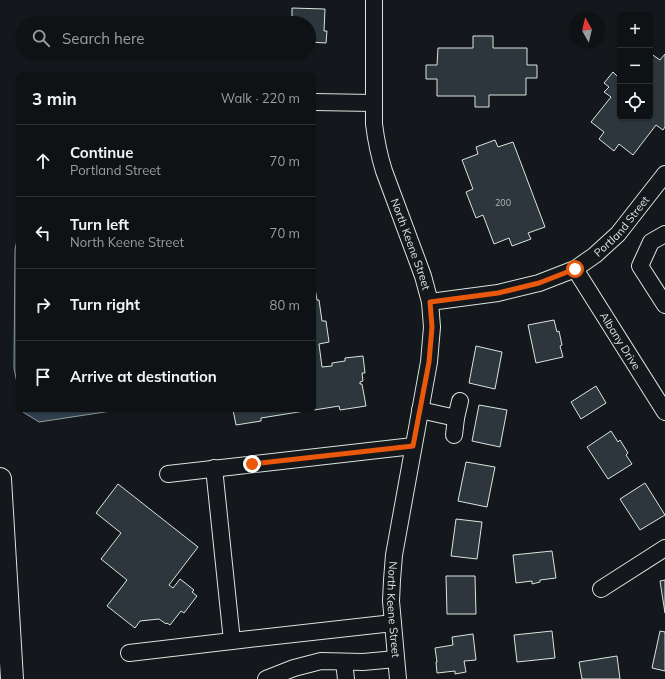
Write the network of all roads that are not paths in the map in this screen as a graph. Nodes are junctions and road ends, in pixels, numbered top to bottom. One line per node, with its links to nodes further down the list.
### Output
1 (374, 0): 3 (street, North Keene Street)
2 (316, 102): 3 (street)
3 (374, 103): 7 (street, North Keene Street)
4 (665, 174): 6 (street, Portland Street)
5 (665, 234): 8 (street)
6 (575, 269): 7 (street, Portland Street); 11 (street, Albany Drive)
7 (430, 302): 10 (street, North Keene Street)
8 (665, 305)
9 (460, 401): 12 (street)
10 (420, 410): 12 (street); 14 (street, North Keene Street)
11 (665, 412)
12 (456, 418): 13 (street)
13 (454, 435)
14 (413, 446): 15 (street); 20 (street, North Keene Street)
15 (214, 468): 16 (street); 21 (street)
16 (168, 474)
17 (0, 479): 26 (highway)
18 (665, 548): 19 (street)
19 (601, 589)
20 (393, 623): 21 (street); 23 (street, North Keene Street)
21 (232, 640): 22 (street)
22 (129, 653)
23 (396, 659): 24 (street); 29 (street, North Keene Street)
24 (344, 662): 25 (street); 28 (street)
25 (295, 674): 27 (street)
26 (12, 679)
27 (266, 679)
28 (346, 679)
29 (398, 679)

